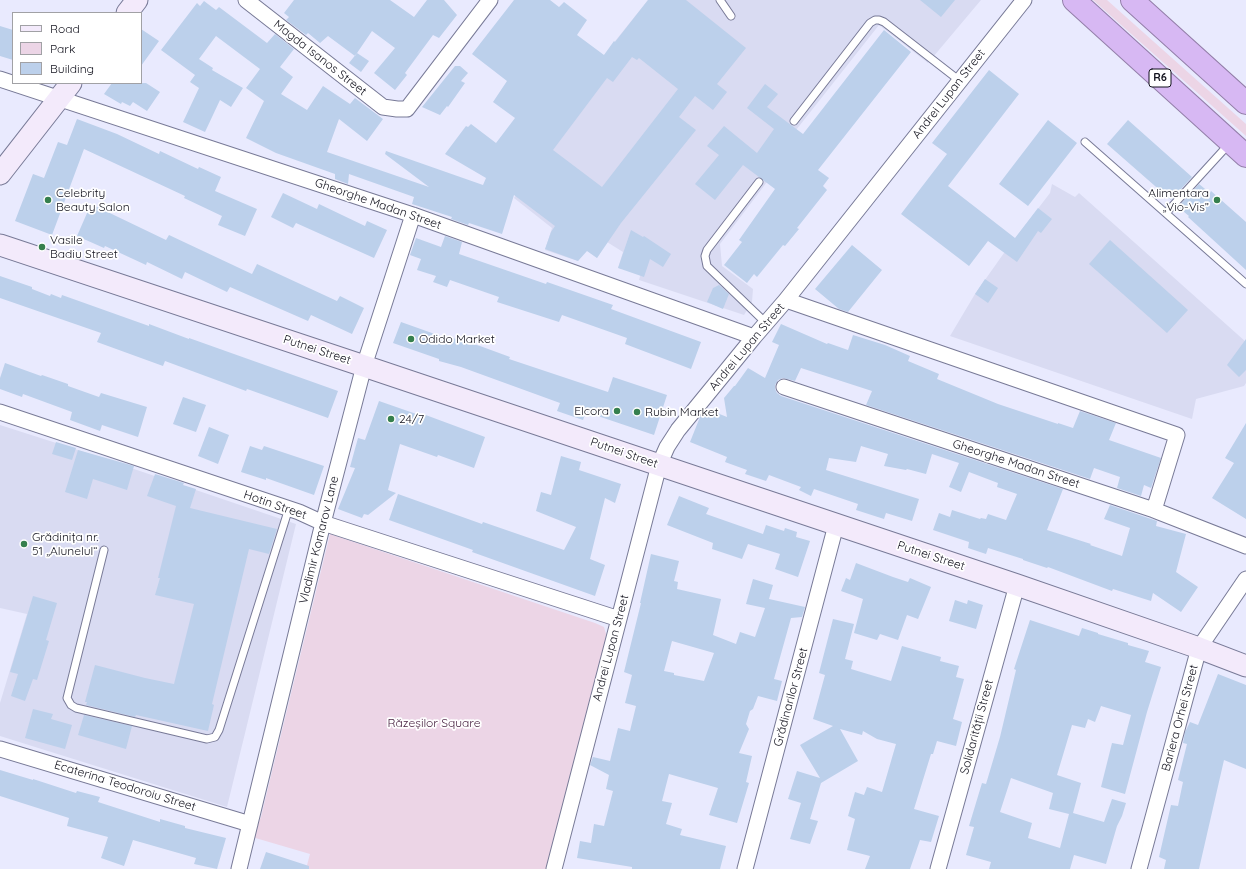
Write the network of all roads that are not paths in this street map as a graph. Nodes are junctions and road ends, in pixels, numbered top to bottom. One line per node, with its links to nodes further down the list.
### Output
1 (137, 0): 8 (street)
2 (246, 0): 3 (street, Magda Isanos Street)
3 (490, 0)
4 (720, 0): 9 (lane)
5 (1024, 0): 12 (street, Andrei Lupan Street)
6 (1074, 0): 18 (highway, R6)
7 (1132, 0): 15 (highway)
8 (128, 12)
9 (732, 16)
10 (0, 79): 11 (street, Gheorghe Madan Street)
11 (12, 81)
12 (960, 81): 16 (lane); 25 (street, Andrei Lupan Street)
13 (27, 84): 14 (street, Gheorghe Madan Street)
14 (65, 91): 19 (street); 22 (street, Gheorghe Madan Street)
15 (1246, 103)
16 (794, 121)
17 (1085, 142): 21 (lane)
18 (1238, 149): 21 (lane)
19 (0, 174)
20 (760, 182): 26 (lane)
21 (1166, 213): 24 (lane)
22 (413, 215): 27 (street, Gheorghe Madan Street); 28 (street, Vladimir Komarov Lane)
23 (0, 245): 28 (street, Putnei Street)
24 (1246, 284)
25 (786, 300): 26 (street, Andrei Lupan Street); 33 (street)
26 (766, 323): 27 (street, Andrei Lupan Street)
27 (754, 337): 31 (street, Andrei Lupan Street)
28 (364, 366): 31 (street, Putnei Street); 34 (street, Vladimir Komarov Lane)
29 (784, 387): 33 (street, Gheorghe Madan Street)
30 (0, 412): 32 (street, Hotin Street)
31 (659, 465): 35 (street, Putnei Street); 40 (street, Andrei Lupan Street)
32 (289, 508): 34 (street, Hotin Street); 37 (lane)
33 (1154, 510): 36 (street, Gheorghe Madan Street)
34 (323, 523): 40 (street, Hotin Street); 44 (street, Vladimir Komarov Lane)
35 (836, 525): 39 (street, Putnei Street); 47 (street, Grădinarilor Street)
36 (1246, 546)
37 (104, 550)
38 (1246, 578): 41 (street, Bariera Orhei Street)
39 (1016, 585): 41 (street, Putnei Street); 48 (street, Solidarității Street)
40 (619, 619): 46 (street, Andrei Lupan Street)
41 (1199, 648): 42 (street, Putnei Street); 49 (street, Bariera Orhei Street)
42 (1246, 666)
43 (0, 749): 44 (street, Ecaterina Teodoroiu Street)
44 (250, 824): 45 (street, Vladimir Komarov Lane)
45 (239, 869)
46 (554, 869)
47 (745, 869)
48 (938, 869)
49 (1139, 869)

